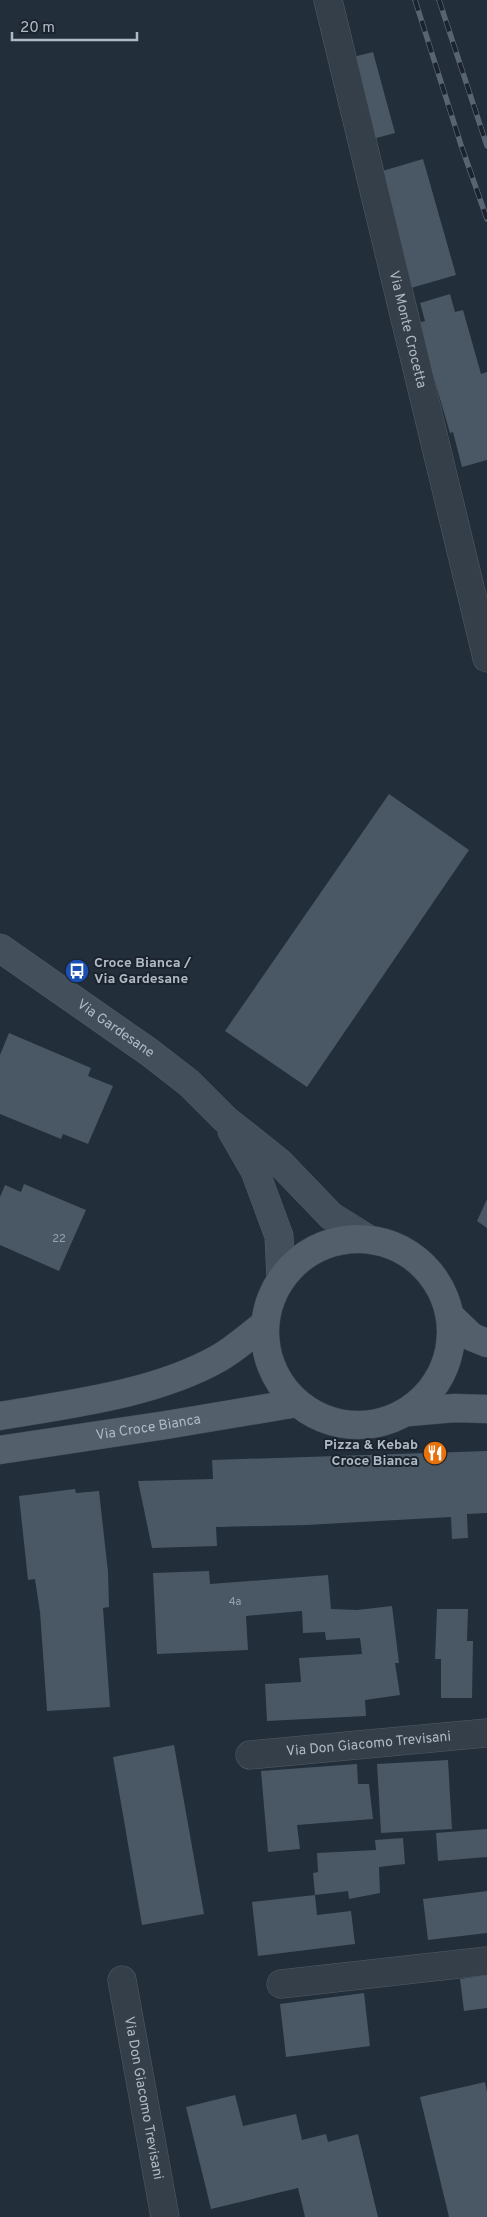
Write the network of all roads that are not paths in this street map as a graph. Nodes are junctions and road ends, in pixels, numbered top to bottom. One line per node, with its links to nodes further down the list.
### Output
1 (328, 0): 2 (street, Via Monte Crocetta)
2 (487, 658)
3 (0, 948): 4 (main road, Via Gardesane)
4 (225, 1119): 5 (main road, Via Gardesane); 6 (main road, Via Gardesane)
5 (368, 1240): 6 (main road); 7 (main road)
6 (282, 1280): 8 (main road)
7 (451, 1317): 9 (main road); 12 (main road)
8 (265, 1324): 10 (main road); 13 (main road)
9 (487, 1343)
10 (297, 1402): 12 (main road); 14 (main road, Via Croce Bianca)
11 (487, 1409): 12 (main road)
12 (408, 1412)
13 (0, 1416)
14 (0, 1450)
15 (487, 1733): 16 (street, Via Don Giacomo Trevisani)
16 (250, 1755)
17 (487, 1962): 19 (street)
18 (122, 1980): 20 (street, Via Don Giacomo Trevisani)
19 (280, 1984)
20 (165, 2217)

